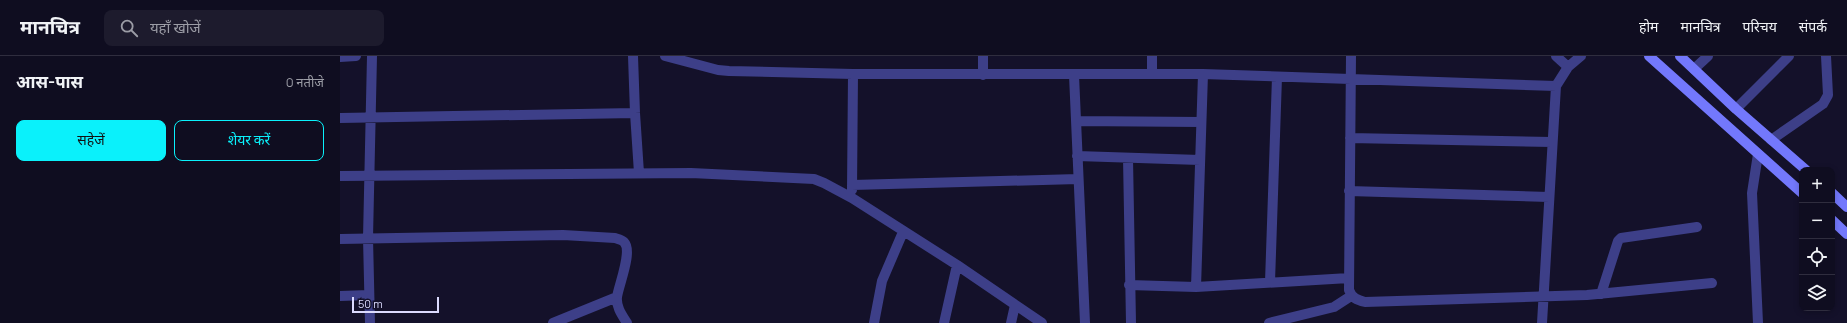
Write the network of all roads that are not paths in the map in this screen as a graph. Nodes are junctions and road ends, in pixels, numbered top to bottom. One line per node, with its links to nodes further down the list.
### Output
1 (356, 56): 15 (street)
2 (372, 56): 28 (street)
3 (633, 56): 27 (street)
4 (665, 56): 18 (street)
5 (983, 56): 21 (street)
6 (1152, 56): 19 (street)
7 (1351, 56): 24 (street)
8 (1556, 56): 16 (street)
9 (1581, 56): 16 (street)
10 (1649, 56): 35 (main road)
11 (1680, 56): 17 (main road)
12 (1708, 56): 17 (street)
13 (1789, 56): 26 (street)
14 (1826, 56): 33 (street)
15 (340, 57)
16 (1568, 67): 25 (street)
17 (1694, 69): 26 (main road)
18 (853, 74): 21 (street); 44 (street)
19 (1152, 74): 20 (street); 22 (street)
20 (1203, 74): 23 (street); 31 (street)
21 (983, 75): 22 (street)
22 (1074, 75): 30 (street)
23 (1277, 77): 24 (street); 59 (street)
24 (1350, 79): 25 (street); 32 (street)
25 (1556, 86): 34 (street)
26 (1736, 109): 33 (main road)
27 (635, 113): 28 (street); 40 (street)
28 (371, 117): 29 (street); 42 (street)
29 (340, 118)
30 (1076, 121): 31 (street); 36 (street)
31 (1201, 122): 38 (street)
32 (1350, 138): 34 (street); 46 (street)
33 (1771, 140): 39 (main road)
34 (1552, 142): 48 (street)
35 (1758, 154): 45 (main road); 81 (street)
36 (1077, 156): 37 (street); 43 (street)
37 (1128, 158): 38 (street); 61 (street)
38 (1200, 160): 62 (street)
39 (1802, 167)
40 (639, 173): 42 (street); 49 (street)
41 (340, 176): 42 (street)
42 (369, 176): 56 (street)
43 (1078, 179): 44 (street); 77 (street)
44 (852, 185): 49 (street)
45 (1799, 190)
46 (1349, 191): 48 (street); 58 (street)
47 (1835, 196): 50 (main road)
48 (1549, 197): 68 (street)
49 (852, 198): 53 (street)
50 (1847, 207)
51 (1835, 223): 54 (main road)
52 (1697, 227): 63 (street)
53 (903, 232): 57 (street); 73 (street)
54 (1847, 234)
55 (340, 238): 56 (street)
56 (368, 238): 64 (street); 67 (street)
57 (958, 265): 69 (street); 74 (street)
58 (1349, 278): 59 (street); 66 (street)
59 (1270, 282): 62 (street)
60 (1712, 283): 63 (street)
61 (1130, 285): 62 (street); 78 (street)
62 (1196, 288)
63 (1601, 294): 68 (street)
64 (369, 295): 65 (street); 70 (street)
65 (340, 296)
66 (1352, 296): 68 (street); 79 (street)
67 (617, 297): 71 (street); 72 (street)
68 (1544, 297): 80 (street)
69 (1015, 305): 75 (street); 76 (street)
70 (370, 323)
71 (553, 323)
72 (627, 323)
73 (874, 323)
74 (944, 323)
75 (1011, 323)
76 (1042, 323)
77 (1085, 323)
78 (1131, 323)
79 (1269, 323)
80 (1542, 323)
81 (1758, 323)

